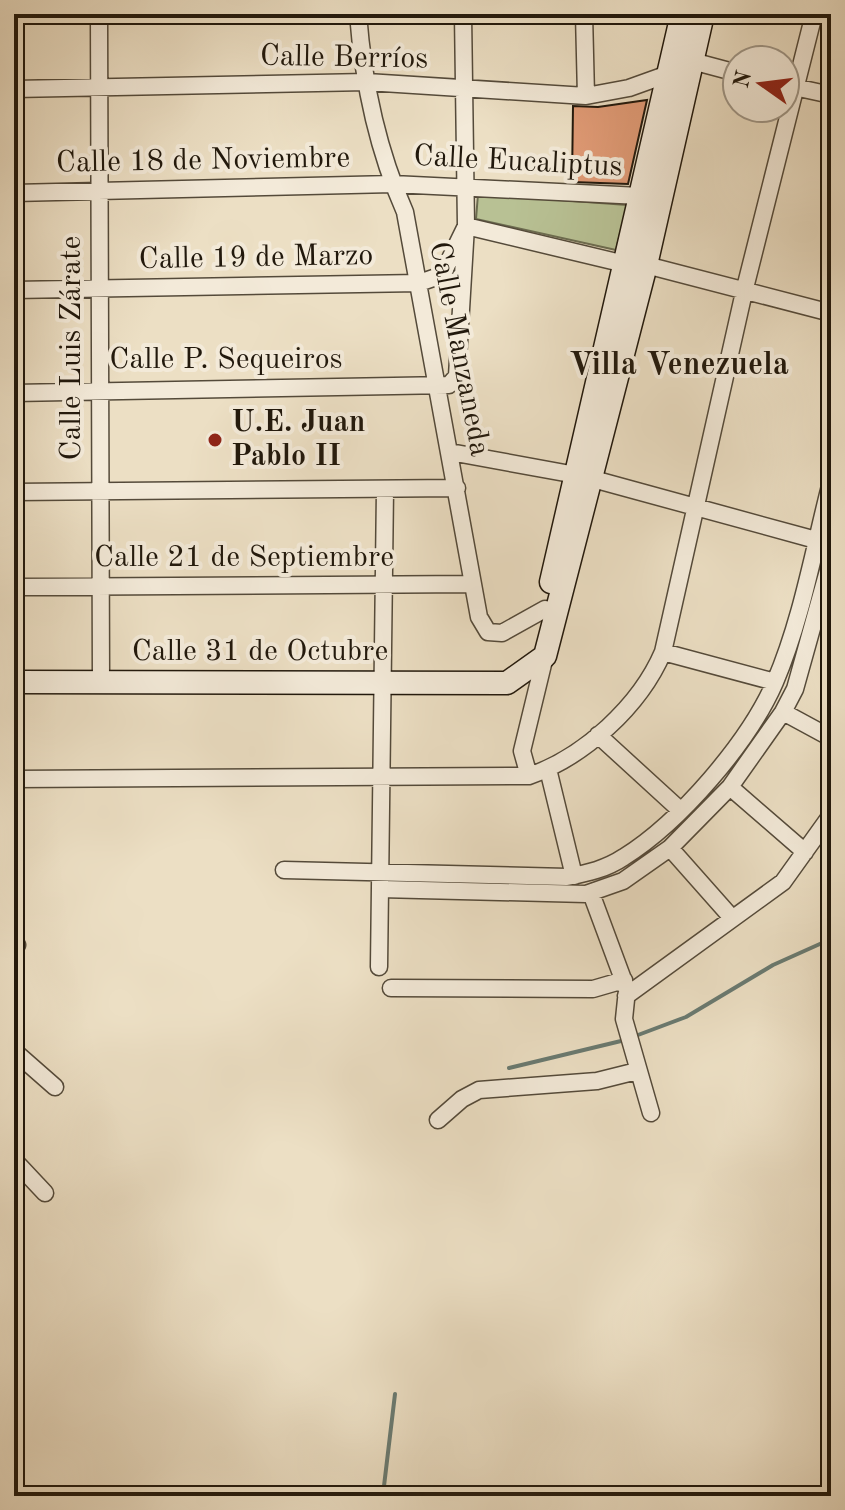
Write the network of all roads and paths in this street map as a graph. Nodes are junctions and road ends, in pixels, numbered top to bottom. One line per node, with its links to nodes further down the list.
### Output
1 (99, 14): 13 (street, Calle Luis Zárate)
2 (358, 14): 12 (street, Calle Manzaneda)
3 (463, 14): 15 (street)
4 (584, 14): 18 (street)
5 (682, 14): 11 (main road)
6 (703, 14): 9 (main road)
7 (814, 14): 8 (street)
8 (801, 55)
9 (692, 61): 10 (street); 26 (main road)
10 (721, 69)
11 (668, 74): 18 (street, Calle Berríos); 24 (main road)
12 (367, 82): 13 (street, Calle Berríos); 15 (street, Calle Berríos); 20 (street, Calle Manzaneda)
13 (99, 88): 14 (street, Calle Berríos); 22 (street, Calle Luis Zárate)
14 (14, 89)
15 (463, 89): 18 (street, Calle Berríos); 21 (street)
16 (801, 89): 17 (street)
17 (831, 95)
18 (586, 96)
19 (783, 124): 30 (street)
20 (393, 184): 21 (street, Calle Eucaliptus); 22 (street, Calle 18 de Noviembre); 27 (street, Calle Manzaneda)
21 (466, 187): 24 (street, Calle Eucaliptus); 25 (street)
22 (101, 191): 23 (street, Calle 18 de Noviembre); 28 (street, Calle Luis Zárate)
23 (14, 193)
24 (640, 196): 26 (main road)
25 (466, 226): 26 (street); 27 (street); 32 (street)
26 (635, 264): 30 (street); 36 (main road)
27 (419, 283): 28 (street, Calle 19 de Marzo); 32 (street, Calle Manzaneda)
28 (100, 289): 29 (street, Calle 19 de Marzo); 33 (street, Calle Luis Zárate)
29 (14, 290)
30 (744, 292): 31 (street); 42 (street)
31 (831, 313)
32 (438, 387): 33 (street, Calle P. Sequeiros); 35 (street, Calle Manzaneda)
33 (99, 389): 34 (street, Calle P. Sequeiros); 40 (street, Calle Luis Zárate)
34 (14, 393)
35 (450, 452): 36 (street); 38 (street, Calle Manzaneda)
36 (584, 477): 42 (street); 49 (main road); 53 (main road)
37 (831, 482): 43 (street)
38 (457, 488): 39 (street); 46 (street, Calle Manzaneda)
39 (385, 489): 40 (street); 45 (street)
40 (100, 491): 41 (street); 48 (street, Calle Luis Zárate)
41 (14, 492)
42 (696, 509): 43 (street); 52 (street)
43 (816, 540): 56 (street)
44 (831, 560): 50 (street)
45 (384, 584): 46 (street, Calle 21 de Septiembre); 48 (street, Calle 21 de Septiembre); 57 (street)
46 (473, 584): 49 (street, Calle Manzaneda)
47 (14, 587): 48 (street, Calle 21 de Septiembre)
48 (101, 587): 55 (street, Calle Luis Zárate)
49 (545, 609): 58 (main road)
50 (813, 631): 51 (street); 59 (street)
51 (831, 637)
52 (663, 652): 56 (street); 60 (street)
53 (545, 656): 58 (main road); 63 (street)
54 (14, 682): 55 (main road, Calle 31 de Octubre)
55 (101, 682): 57 (main road, Calle 31 de Octubre)
56 (775, 682): 67 (street)
57 (383, 683): 58 (main road, Calle 31 de Octubre); 64 (street)
58 (507, 683)
59 (783, 712): 61 (street); 66 (street)
60 (598, 735): 62 (street); 67 (street)
61 (831, 738)
62 (548, 769): 63 (street); 72 (street)
63 (529, 776): 64 (street)
64 (381, 777): 65 (street); 73 (street)
65 (14, 779)
66 (730, 787): 69 (street); 70 (street)
67 (680, 810): 72 (street)
68 (831, 815): 70 (street)
69 (670, 848): 74 (street); 75 (street)
70 (805, 852): 75 (street)
71 (284, 870): 73 (street)
72 (574, 876): 73 (street)
73 (380, 881): 74 (street); 76 (street)
74 (591, 893): 78 (street)
75 (732, 918): 78 (street)
76 (379, 967)
77 (391, 988): 78 (street)
78 (625, 988): 80 (street)
79 (14, 1051): 81 (street)
80 (637, 1071): 82 (street); 83 (street)
81 (55, 1087)
82 (651, 1113)
83 (438, 1120)
84 (14, 1160): 85 (street)
85 (45, 1193)

